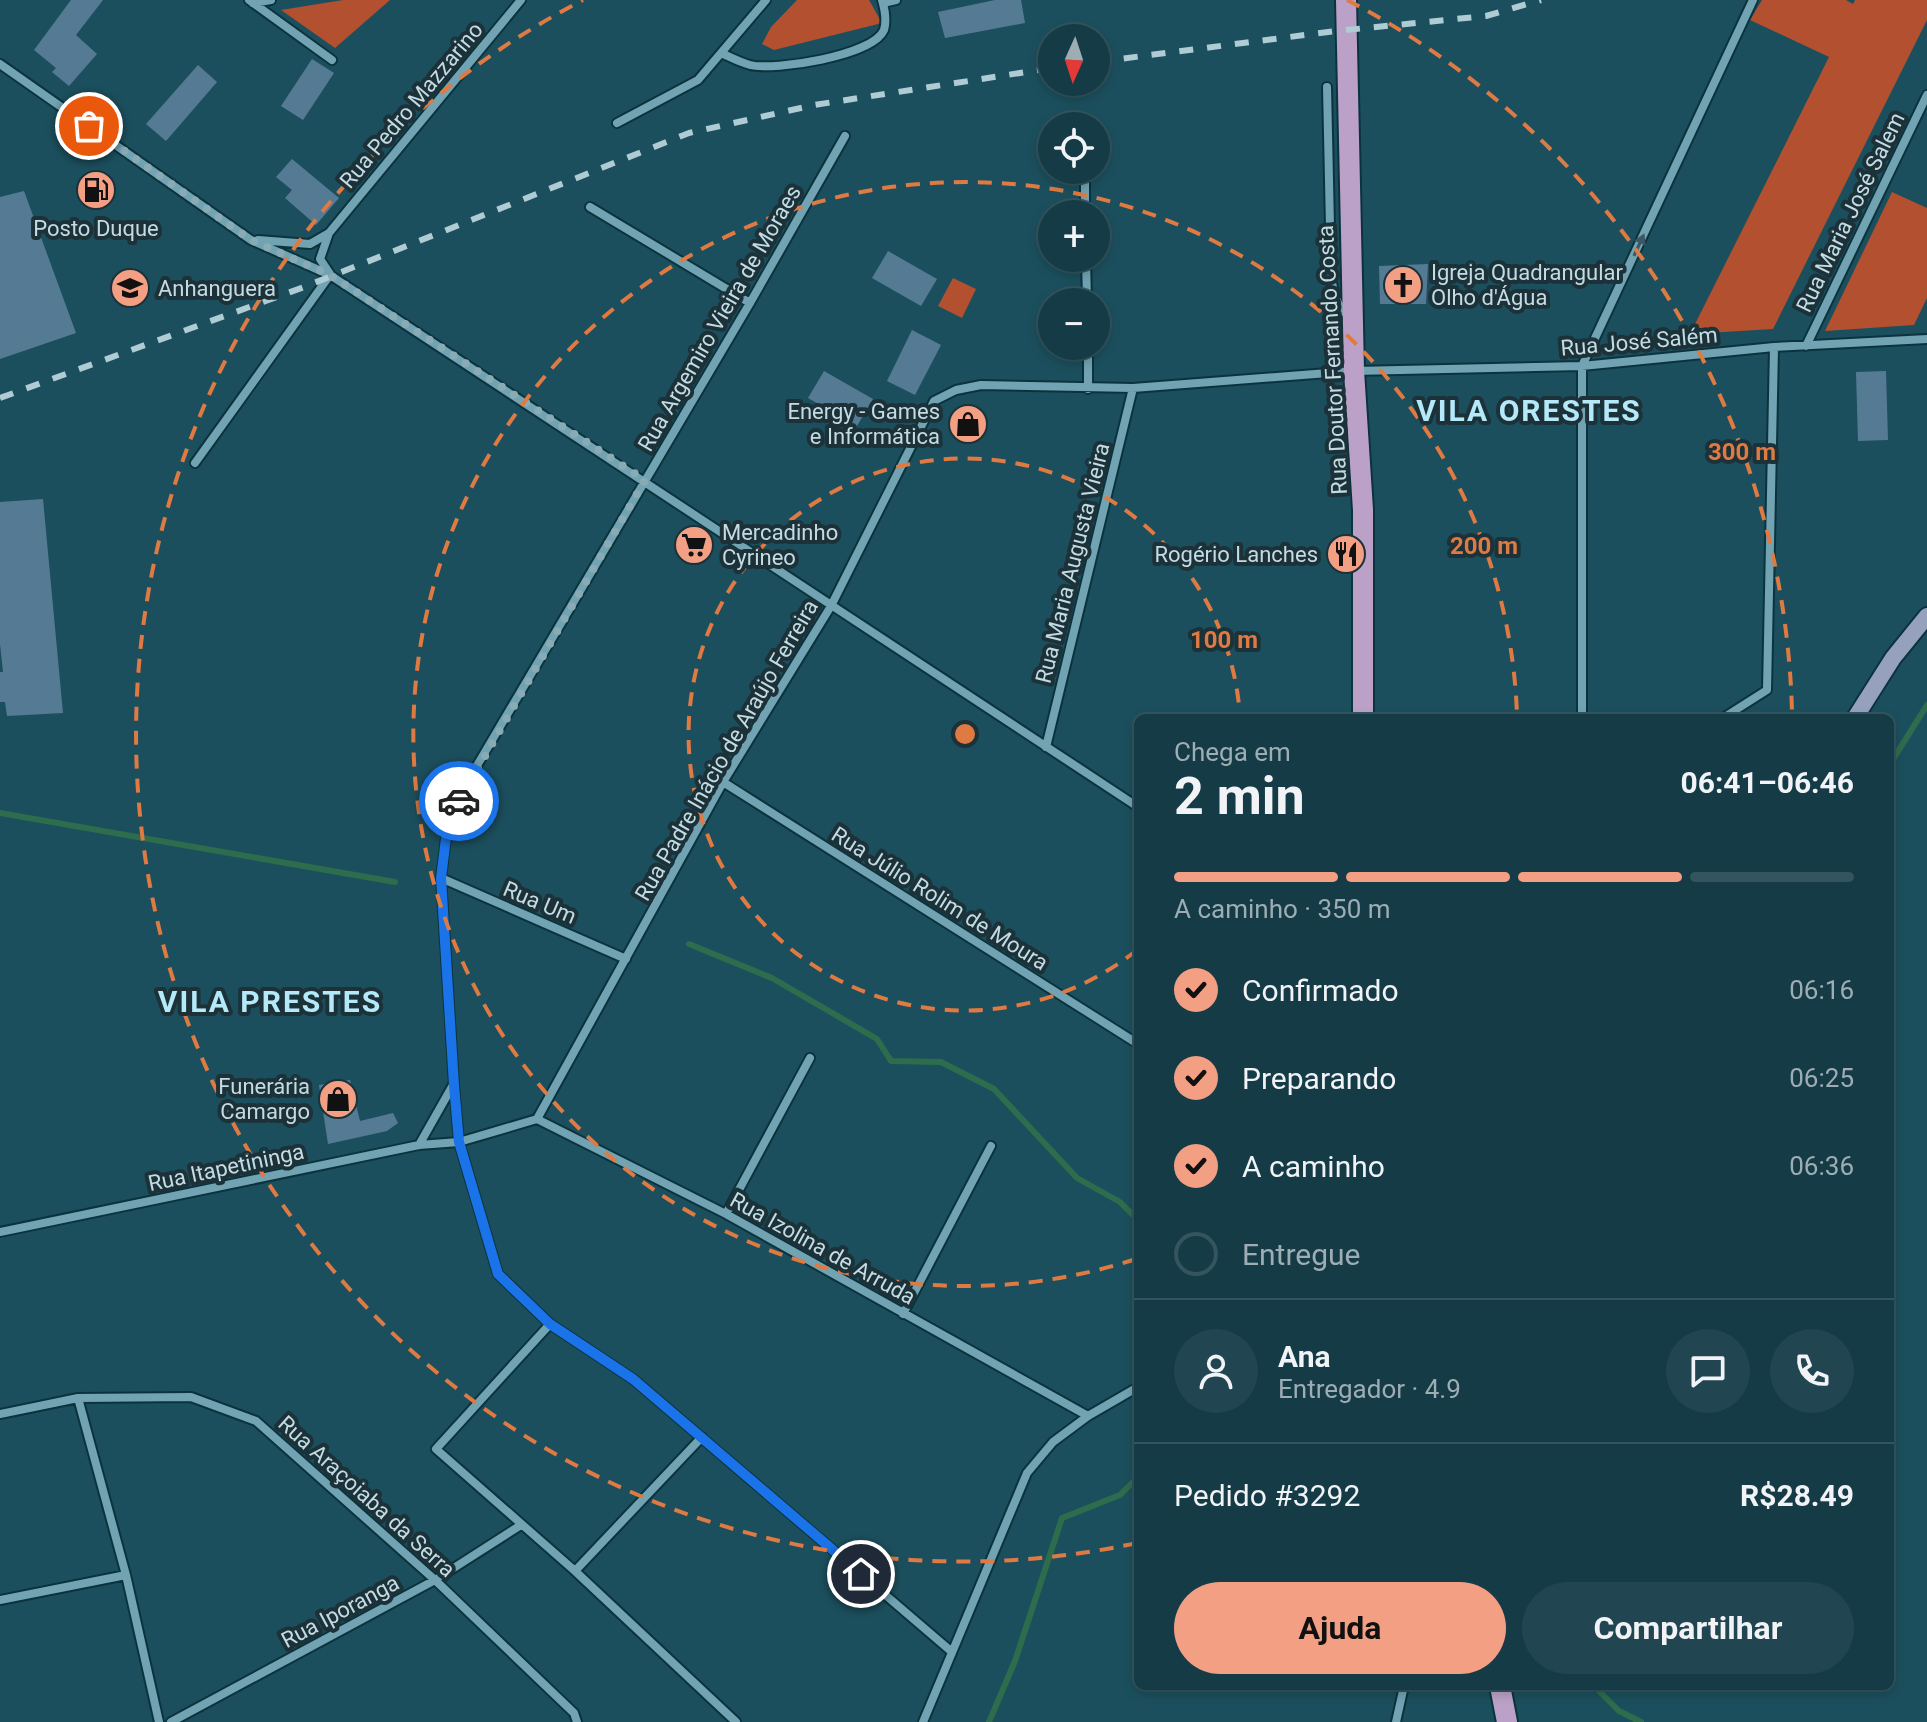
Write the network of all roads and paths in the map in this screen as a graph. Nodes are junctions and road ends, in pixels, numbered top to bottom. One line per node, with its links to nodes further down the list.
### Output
1 (271, 0): 8 (street)
2 (521, 0): 17 (street, Rua Pedro Mazzarino)
3 (766, 0): 9 (street)
4 (896, 0): 7 (street)
5 (1346, 0): 21 (main road, Rua Doutor Fernando Costa)
6 (1753, 0): 26 (street, one-way to 6)
7 (883, 1): 9 (street)
8 (251, 2): 10 (street)
9 (721, 53): 14 (street)
10 (332, 60)
11 (0, 64): 18 (street)
12 (1327, 87): 21 (street)
13 (1927, 95): 23 (street, Rua Maria José Salem)
14 (617, 123)
15 (845, 136): 20 (street, Rua Argemiro Vieira de Moraes)
16 (590, 207): 20 (street)
17 (329, 233): 18 (street); 19 (street)
18 (251, 240): 19 (street)
19 (330, 275): 30 (street); 31 (street)
20 (750, 303): 31 (street, Rua Argemiro Vieira de Moraes)
21 (1352, 321): 27 (main road, Rua Doutor Fernando Costa)
22 (1927, 339): 23 (street, Rua José Salém)
23 (1806, 346): 24 (street, Rua José Salém)
24 (1774, 347): 26 (street, Rua José Salém); 36 (street)
25 (1088, 360): 29 (street)
26 (1582, 366): 27 (street, Rua José Salém); 35 (street)
27 (1354, 371): 28 (street, Rua Padre Inácio de Araújo Ferreira); 34 (main road, Rua Doutor Fernando Costa)
28 (1133, 388): 29 (street, Rua Padre Inácio de Araújo Ferreira); 38 (street, Rua Maria Augusta Vieira)
29 (1088, 389): 32 (street, Rua Padre Inácio de Araújo Ferreira)
30 (195, 463)
31 (645, 480): 32 (street); 41 (street, Rua Argemiro Vieira de Moraes)
32 (831, 606): 38 (street); 39 (street, Rua Padre Inácio de Araújo Ferreira)
33 (1927, 616): 37 (main road)
34 (1363, 714)
35 (1582, 714)
36 (1729, 714)
37 (1858, 714)
38 (1046, 747): 40 (street)
39 (723, 782): 42 (street, Rua Padre Inácio de Araújo Ferreira); 43 (street, Rua Júlio Rolim de Moura)
40 (1134, 804)
41 (441, 878): 42 (street, Rua Um); 45 (street, Rua Argemiro Vieira de Moraes)
42 (626, 959): 46 (street, Rua Padre Inácio de Araújo Ferreira)
43 (1134, 1041)
44 (810, 1058): 50 (street)
45 (454, 1085): 47 (street, Rua Argemiro Vieira de Moraes); 48 (street)
46 (537, 1119): 47 (street); 50 (street, Rua Izolina de Arruda)
47 (459, 1142): 48 (street, Rua Itapetininga); 53 (street, Rua Argemiro Vieira de Moraes)
48 (419, 1145): 51 (street, Rua Itapetininga)
49 (991, 1146): 52 (street)
50 (726, 1214): 52 (street, Rua Izolina de Arruda)
51 (0, 1232)
52 (903, 1314): 57 (street, Rua Izolina de Arruda)
53 (550, 1324): 58 (street, Rua Argemiro Vieira de Moraes); 59 (street)
54 (1134, 1389): 57 (street)
55 (78, 1398): 56 (street, Rua Araçoiaba da Serra); 61 (street); 62 (street, Rua Araçoiaba da Serra)
56 (0, 1414)
57 (1088, 1416): 64 (street)
58 (702, 1437): 60 (street); 64 (street, Rua Argemiro Vieira de Moraes)
59 (521, 1525): 60 (street); 62 (street, Rua Iporanga)
60 (575, 1571): 70 (street)
61 (126, 1575): 63 (street); 68 (street)
62 (435, 1580): 67 (street, Rua Araçoiaba da Serra); 69 (street, Rua Iporanga)
63 (0, 1600)
64 (952, 1652): 71 (street)
65 (1403, 1690): 72 (street)
66 (1501, 1690): 73 (main road)
67 (576, 1718)
68 (159, 1722)
69 (171, 1722)
70 (736, 1722)
71 (923, 1722)
72 (1396, 1722)
73 (1507, 1722)

